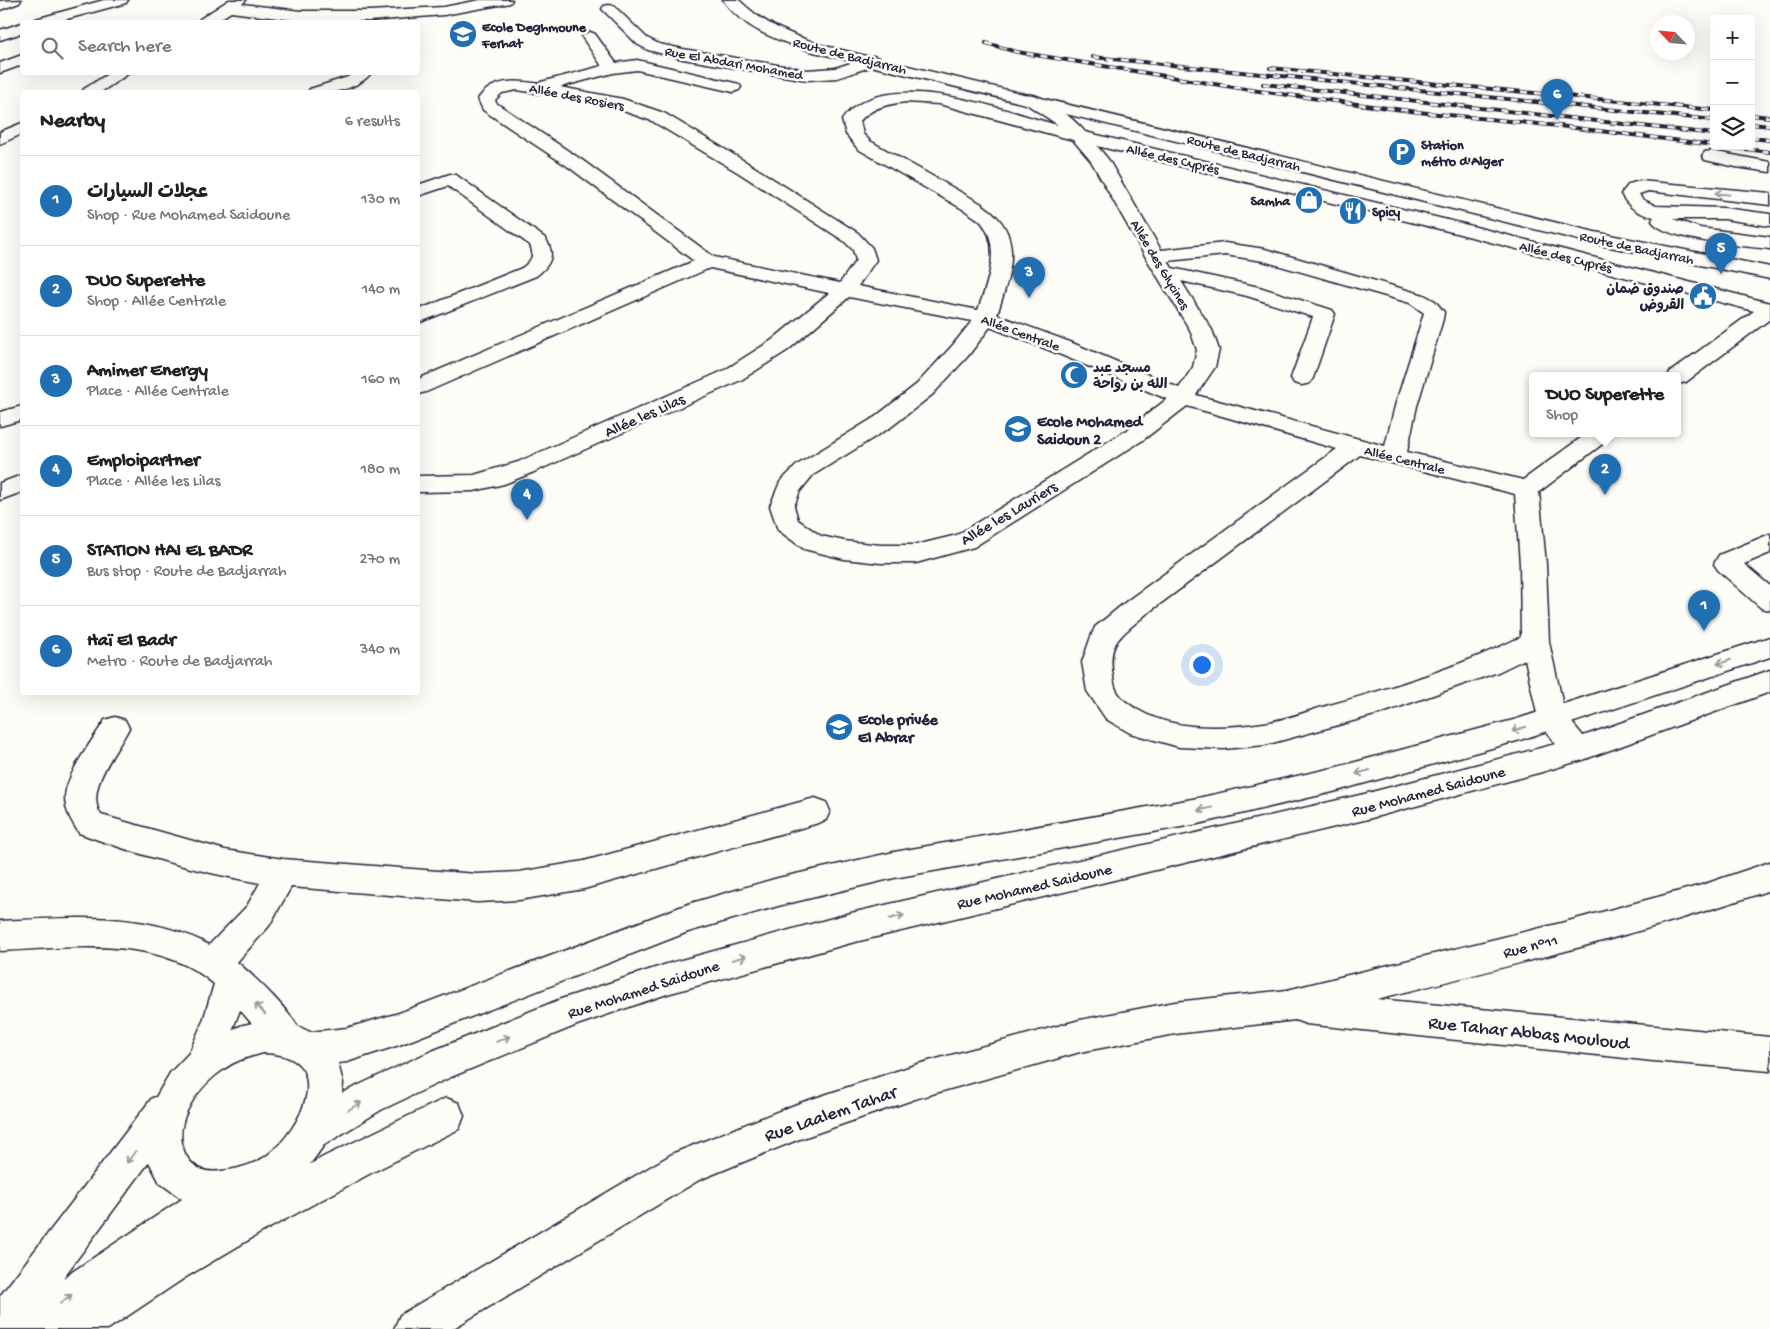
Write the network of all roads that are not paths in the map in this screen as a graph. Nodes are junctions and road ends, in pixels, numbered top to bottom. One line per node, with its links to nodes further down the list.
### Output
1 (14, 0): 6 (street)
2 (120, 0): 8 (street)
3 (505, 0): 5 (street)
4 (730, 0): 14 (street, Route de Badjarrah)
5 (233, 4): 9 (street)
6 (0, 6)
7 (609, 10): 14 (street, Rue El Abdari Mohamed)
8 (48, 20)
9 (209, 20)
10 (20, 29): 11 (street)
11 (0, 34)
12 (590, 37): 16 (street)
13 (20, 61): 15 (street)
14 (873, 61): 23 (street, Route de Badjarrah)
15 (0, 68)
16 (612, 68): 19 (street); 20 (street)
17 (118, 75): 21 (street)
18 (360, 75): 22 (street)
19 (733, 87)
20 (537, 88): 34 (street, Allée des Rosiers); 37 (street, Allée des Rosiers)
21 (93, 90)
22 (322, 90)
23 (1031, 99): 25 (street, Allée des Glycines); 36 (street, Route de Badjarrah)
24 (20, 129): 26 (street)
25 (1079, 136): 35 (street, Allée des Glycines); 38 (street, Allée des Cyprés); 40 (street, Allée des Cyprés)
26 (0, 139)
27 (1711, 156): 28 (street)
28 (1770, 167)
29 (420, 190): 39 (street)
30 (1770, 199): 31 (street, one-way to 31)
31 (1639, 206): 32 (street); 33 (street)
32 (1770, 220)
33 (1770, 243)
34 (708, 262): 37 (street, Allée Centrale); 43 (street)
35 (1160, 264): 42 (street); 44 (street, Allée des Glycines); 49 (street)
36 (1770, 273)
37 (846, 289): 40 (street, Allée Centrale); 51 (street, Allée les Lilas)
38 (1770, 309): 41 (street)
39 (420, 316)
40 (986, 318): 44 (street, Allée Centrale); 44 (street, Allée les Lauriers)
41 (1681, 375)
42 (1302, 378)
43 (420, 386)
44 (1183, 398): 48 (street, Allée Centrale)
45 (20, 414): 46 (street)
46 (0, 420)
47 (1597, 437): 52 (street)
48 (1356, 447): 49 (street, Allée Centrale); 56 (street)
49 (1394, 456): 52 (street, Allée Centrale)
50 (20, 483): 53 (street)
51 (420, 484)
52 (1526, 489): 56 (street)
53 (0, 492)
54 (1770, 543): 55 (street)
55 (1770, 601)
56 (1535, 642): 59 (street)
57 (1770, 647): 59 (street, one-way to 59)
58 (1770, 681): 61 (street, Rue Mohamed Saidoune)
59 (1552, 718): 61 (street); 68 (street, one-way to 68)
60 (116, 728): 63 (street)
61 (1578, 750): 73 (street, Rue Mohamed Saidoune, one-way to 61)
62 (815, 811): 63 (street)
63 (283, 874): 66 (street)
64 (1770, 876): 67 (street, Rue n°11)
65 (0, 936): 66 (street)
66 (223, 972): 68 (street, one-way to 66); 70 (street)
67 (1287, 1006): 69 (street, Rue Tahar Abbas Mouloud); 80 (street, Rue Laalem Tahar)
68 (298, 1044): 70 (street); 73 (street)
69 (1770, 1054)
70 (203, 1063): 71 (street)
71 (171, 1104): 74 (street); 75 (street, one-way to 75)
72 (446, 1116): 79 (street)
73 (314, 1131): 74 (street)
74 (233, 1189): 78 (street, one-way to 74)
75 (41, 1275): 76 (street); 77 (street)
76 (0, 1293)
77 (0, 1329)
78 (28, 1329)
79 (75, 1329)
80 (414, 1329)

